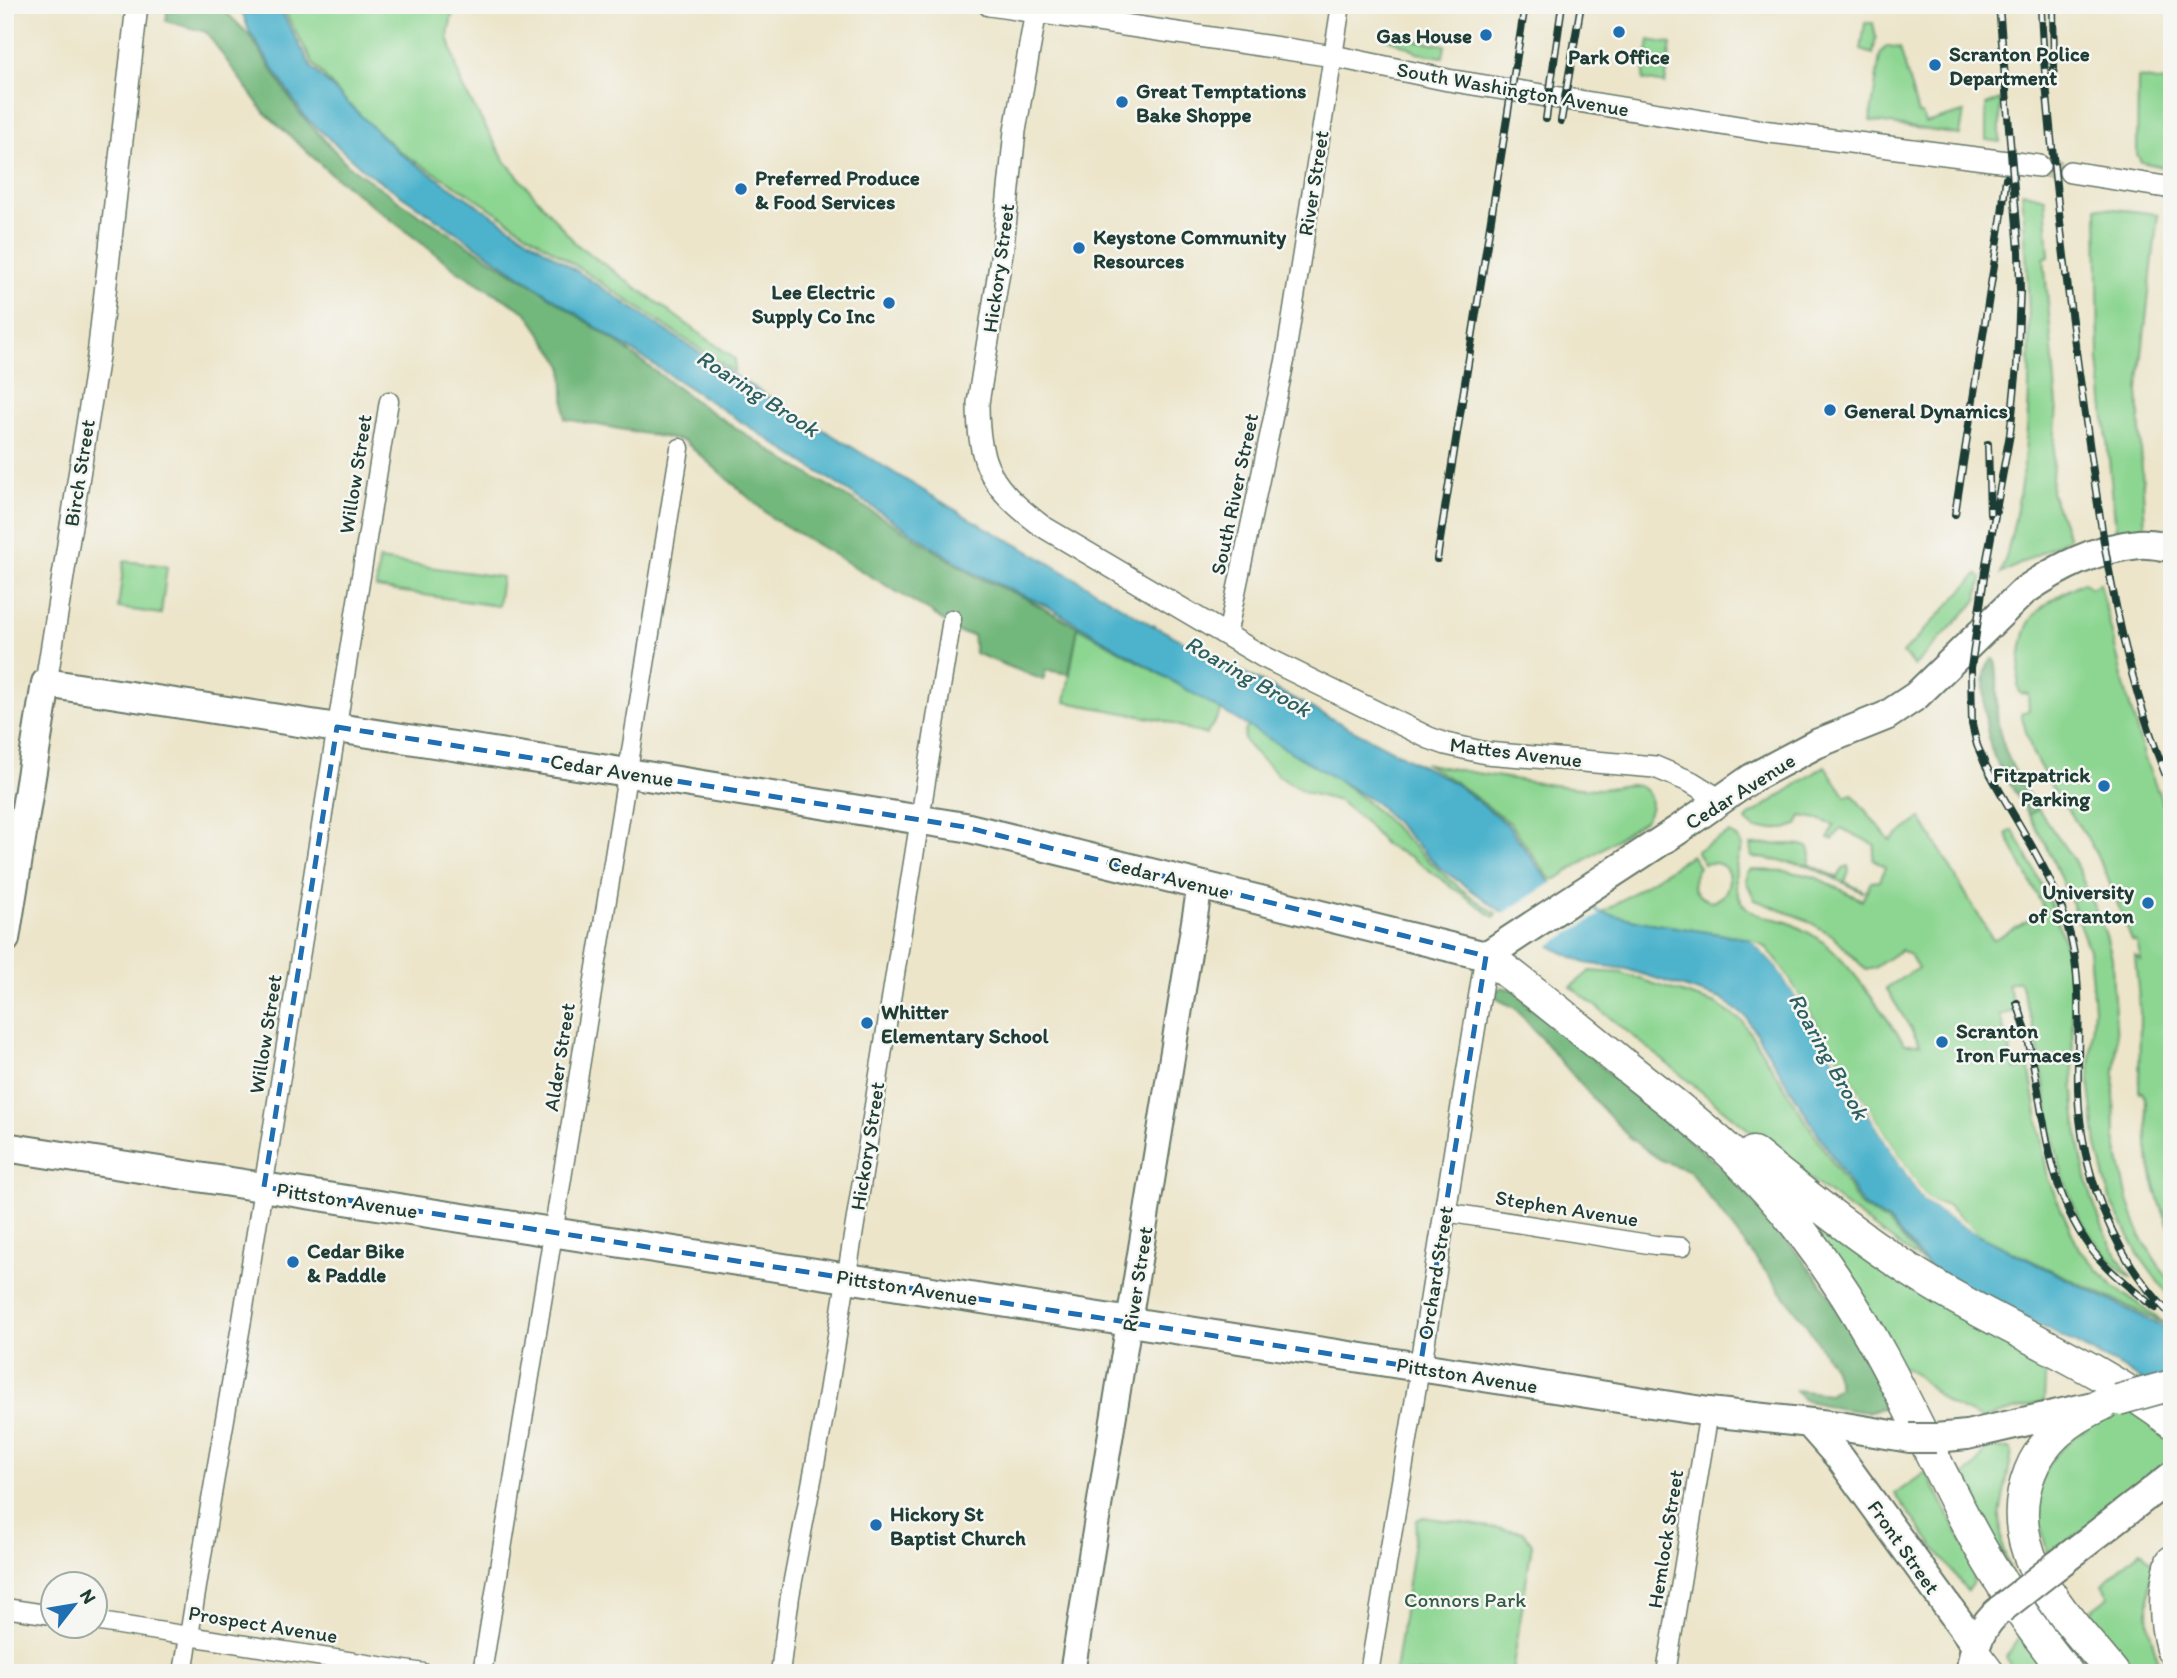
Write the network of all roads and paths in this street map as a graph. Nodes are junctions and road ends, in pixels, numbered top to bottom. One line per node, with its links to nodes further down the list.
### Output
1 (137, 5): 16 (street, Birch Street)
2 (989, 5): 4 (street, South Washington Avenue)
3 (1341, 5): 5 (street, River Street)
4 (1036, 8): 5 (street, South Washington Avenue); 12 (street, Hickory Street)
5 (1334, 56): 6 (street, South Washington Avenue); 9 (street, River Street)
6 (2039, 166)
7 (2070, 172): 8 (street)
8 (2172, 188)
9 (1285, 361): 15 (street, South River Street)
10 (389, 401): 17 (street, Willow Street)
11 (680, 448): 18 (street, Alder Street)
12 (1027, 515): 15 (street, Mattes Avenue)
13 (2172, 547): 20 (main road, Cedar Avenue)
14 (952, 618): 21 (street, Hickory Street)
15 (1227, 635): 20 (street, Mattes Avenue)
16 (46, 683): 17 (main road, Cedar Avenue); 19 (main road, Birch Street)
17 (337, 727): 18 (main road, Cedar Avenue); 26 (street, Willow Street)
18 (628, 773): 21 (main road, Cedar Avenue); 28 (street, Alder Street)
19 (17, 793): 23 (main road, Birch Street)
20 (1720, 800): 24 (main road, Cedar Avenue)
21 (920, 819): 22 (main road, Cedar Avenue); 30 (street, Hickory Street)
22 (1200, 885): 24 (main road, Cedar Avenue); 31 (main road, River Street)
23 (5, 939)
24 (1486, 956): 27 (street, Orchard Street); 36 (highway); 57 (highway)
25 (5, 1147): 26 (main road, Pittston Avenue)
26 (264, 1187): 28 (main road, Pittston Avenue); 45 (street, Willow Street)
27 (1445, 1212): 29 (street, Stephen Avenue); 32 (street, Orchard Street)
28 (554, 1232): 30 (main road, Pittston Avenue); 50 (street, Alder Street)
29 (1682, 1247)
30 (846, 1278): 31 (main road, Pittston Avenue); 51 (street, Hickory Street)
31 (1130, 1322): 32 (main road, Pittston Avenue); 52 (main road, River Street)
32 (1420, 1368): 35 (main road, Pittston Avenue); 53 (street, Orchard Street)
33 (2172, 1385): 34 (highway, bridge)
34 (2110, 1402): 37 (main road, Pittston Avenue); 58 (highway)
35 (1709, 1412): 37 (main road, Pittston Avenue); 54 (street, Hemlock Street)
36 (2172, 1422)
37 (1809, 1423): 46 (main road, Front Street)
38 (2172, 1476): 41 (main road)
39 (2172, 1501): 41 (main road)
40 (2172, 1562): 47 (highway)
41 (2062, 1573): 46 (main road, bridge)
42 (5, 1608): 43 (street)
43 (38, 1613)
44 (108, 1623): 45 (street, Prospect Avenue)
45 (190, 1635): 48 (street, Willow Street); 49 (street, Prospect Avenue)
46 (1975, 1644): 55 (main road); 56 (street, Front Street)
47 (2172, 1648)
48 (183, 1673)
49 (424, 1673)
50 (481, 1673)
51 (780, 1673)
52 (1072, 1673)
53 (1369, 1673)
54 (1666, 1673)
55 (1970, 1673)
56 (1997, 1673)
57 (2067, 1673)
58 (2112, 1673)

